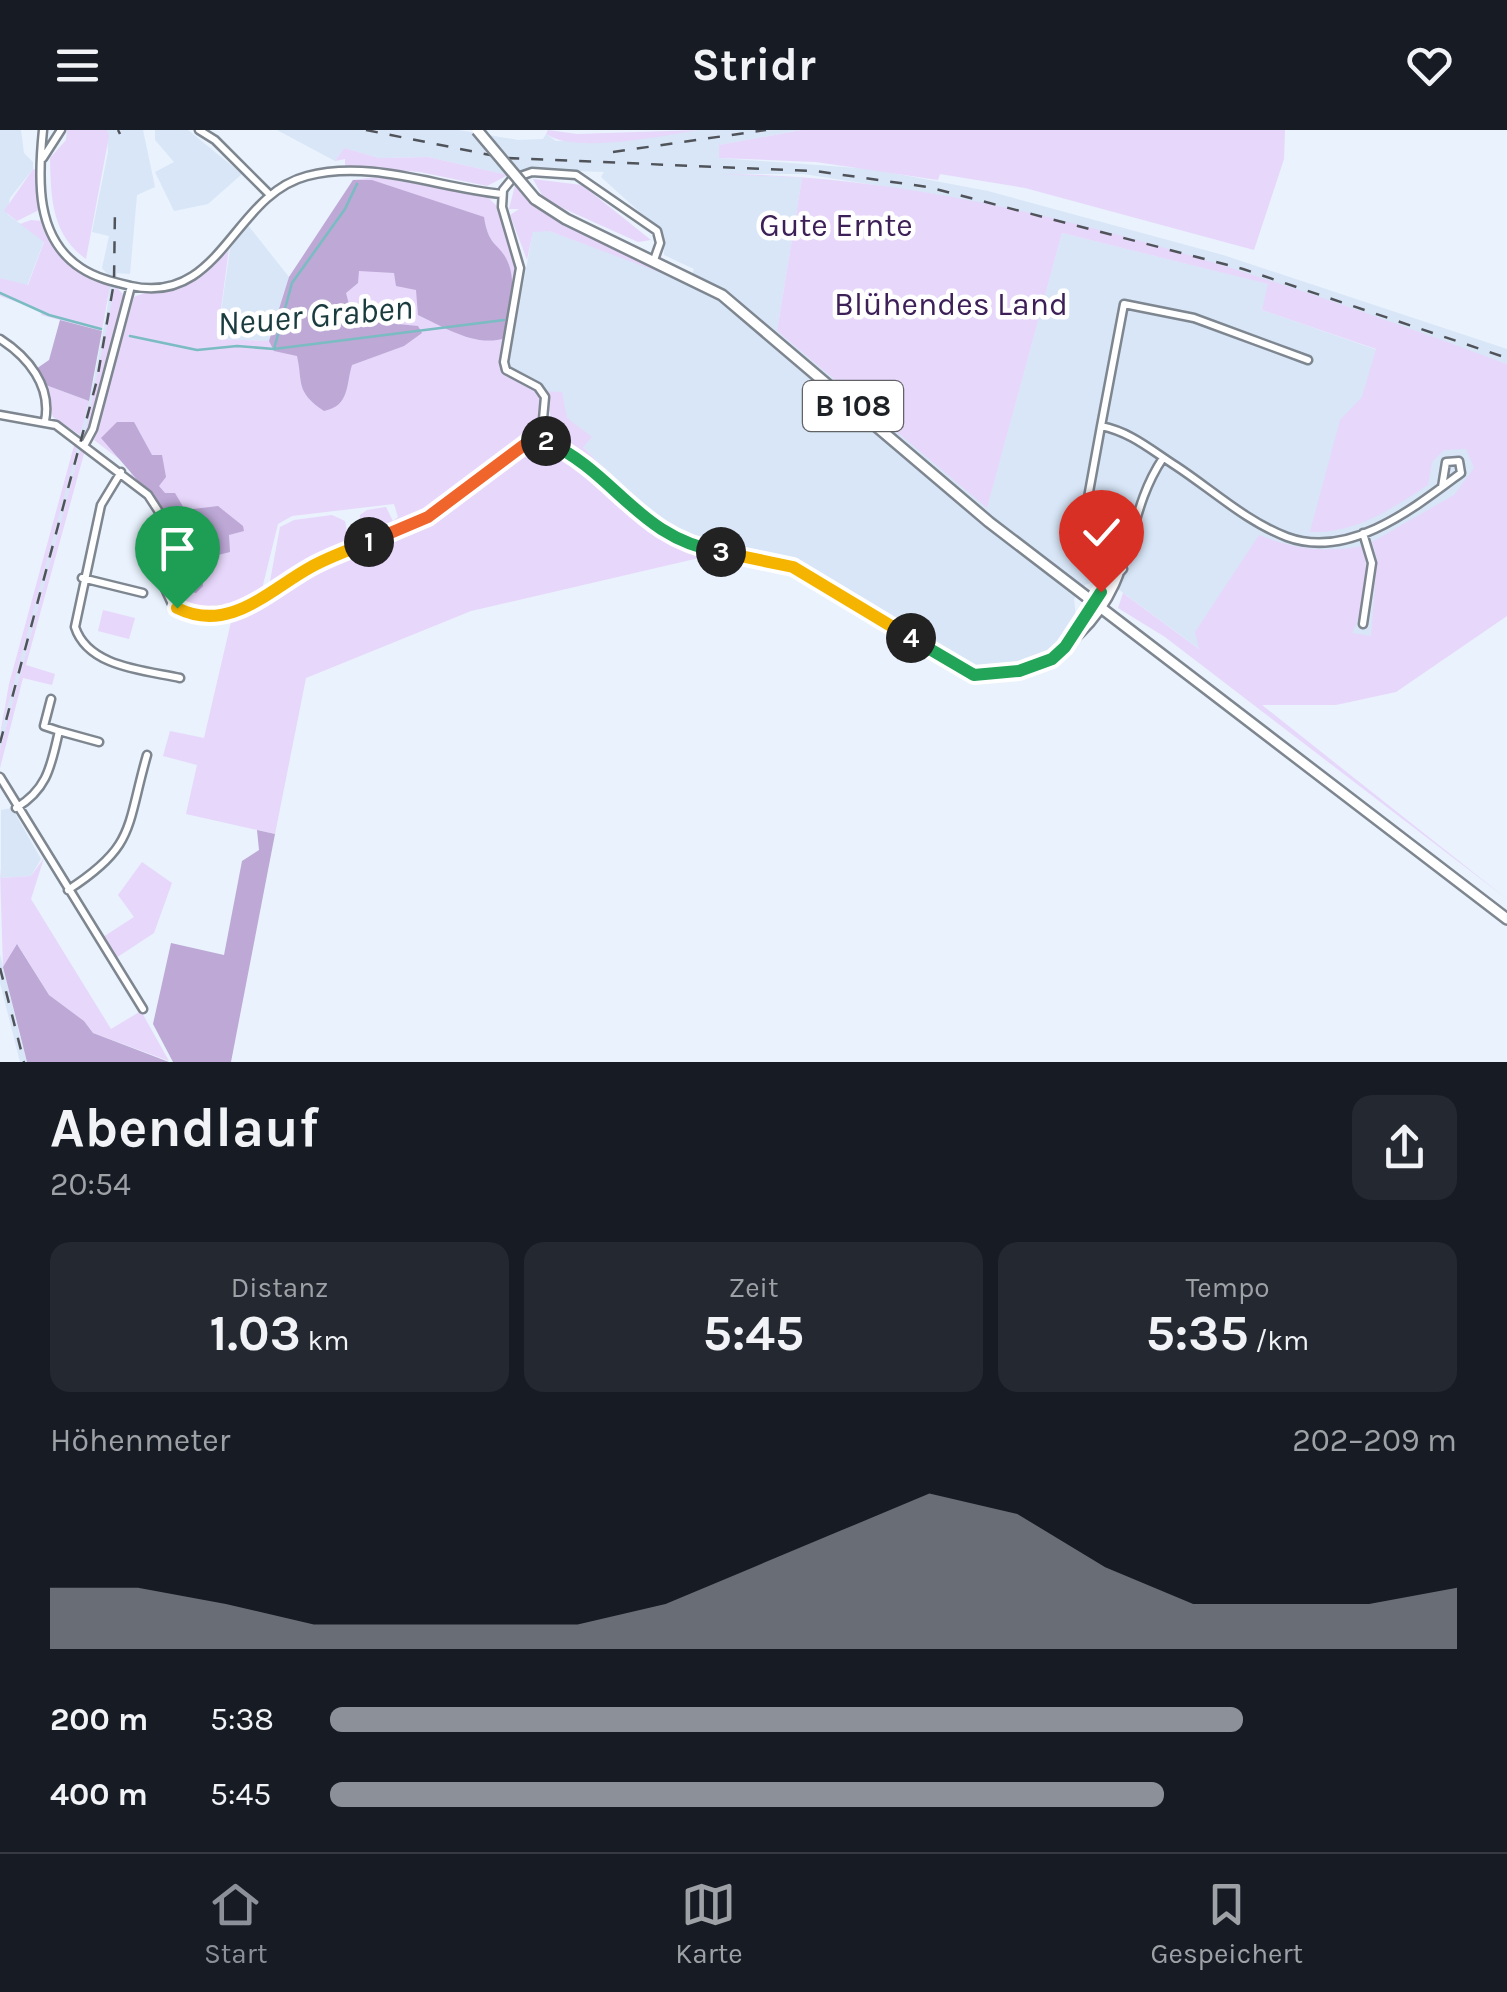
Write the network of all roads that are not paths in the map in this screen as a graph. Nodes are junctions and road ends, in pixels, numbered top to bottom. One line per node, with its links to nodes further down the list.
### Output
1 (43, 130): 5 (street)
2 (60, 130): 5 (street)
3 (199, 130): 6 (street)
4 (477, 130): 8 (main road, B 108, bridge)
5 (42, 159): 9 (street)
6 (269, 194): 7 (street); 9 (street)
7 (502, 194): 8 (street); 15 (street)
8 (656, 256): 24 (main road, B 108)
9 (131, 286): 16 (street)
10 (0, 339): 13 (street)
11 (1308, 360): 14 (street)
12 (0, 416): 13 (street)
13 (45, 421): 16 (street)
14 (1101, 426): 17 (street); 21 (street)
15 (536, 436): 18 (street); 24 (street)
16 (84, 444): 18 (street)
17 (1163, 458): 20 (street); 24 (street)
18 (121, 472): 22 (street)
19 (1442, 487): 20 (street)
20 (1363, 534): 25 (street)
21 (1073, 540)
22 (82, 578): 23 (street); 26 (street)
23 (143, 593)
24 (1099, 607): 34 (main road, B 108)
25 (1363, 624)
26 (180, 678)
27 (50, 700): 28 (street)
28 (59, 732): 29 (street); 32 (street)
29 (99, 742)
30 (147, 756): 33 (street)
31 (0, 777): 32 (street)
32 (16, 808): 33 (street)
33 (68, 890): 35 (street)
34 (1507, 918)
35 (143, 1010)

